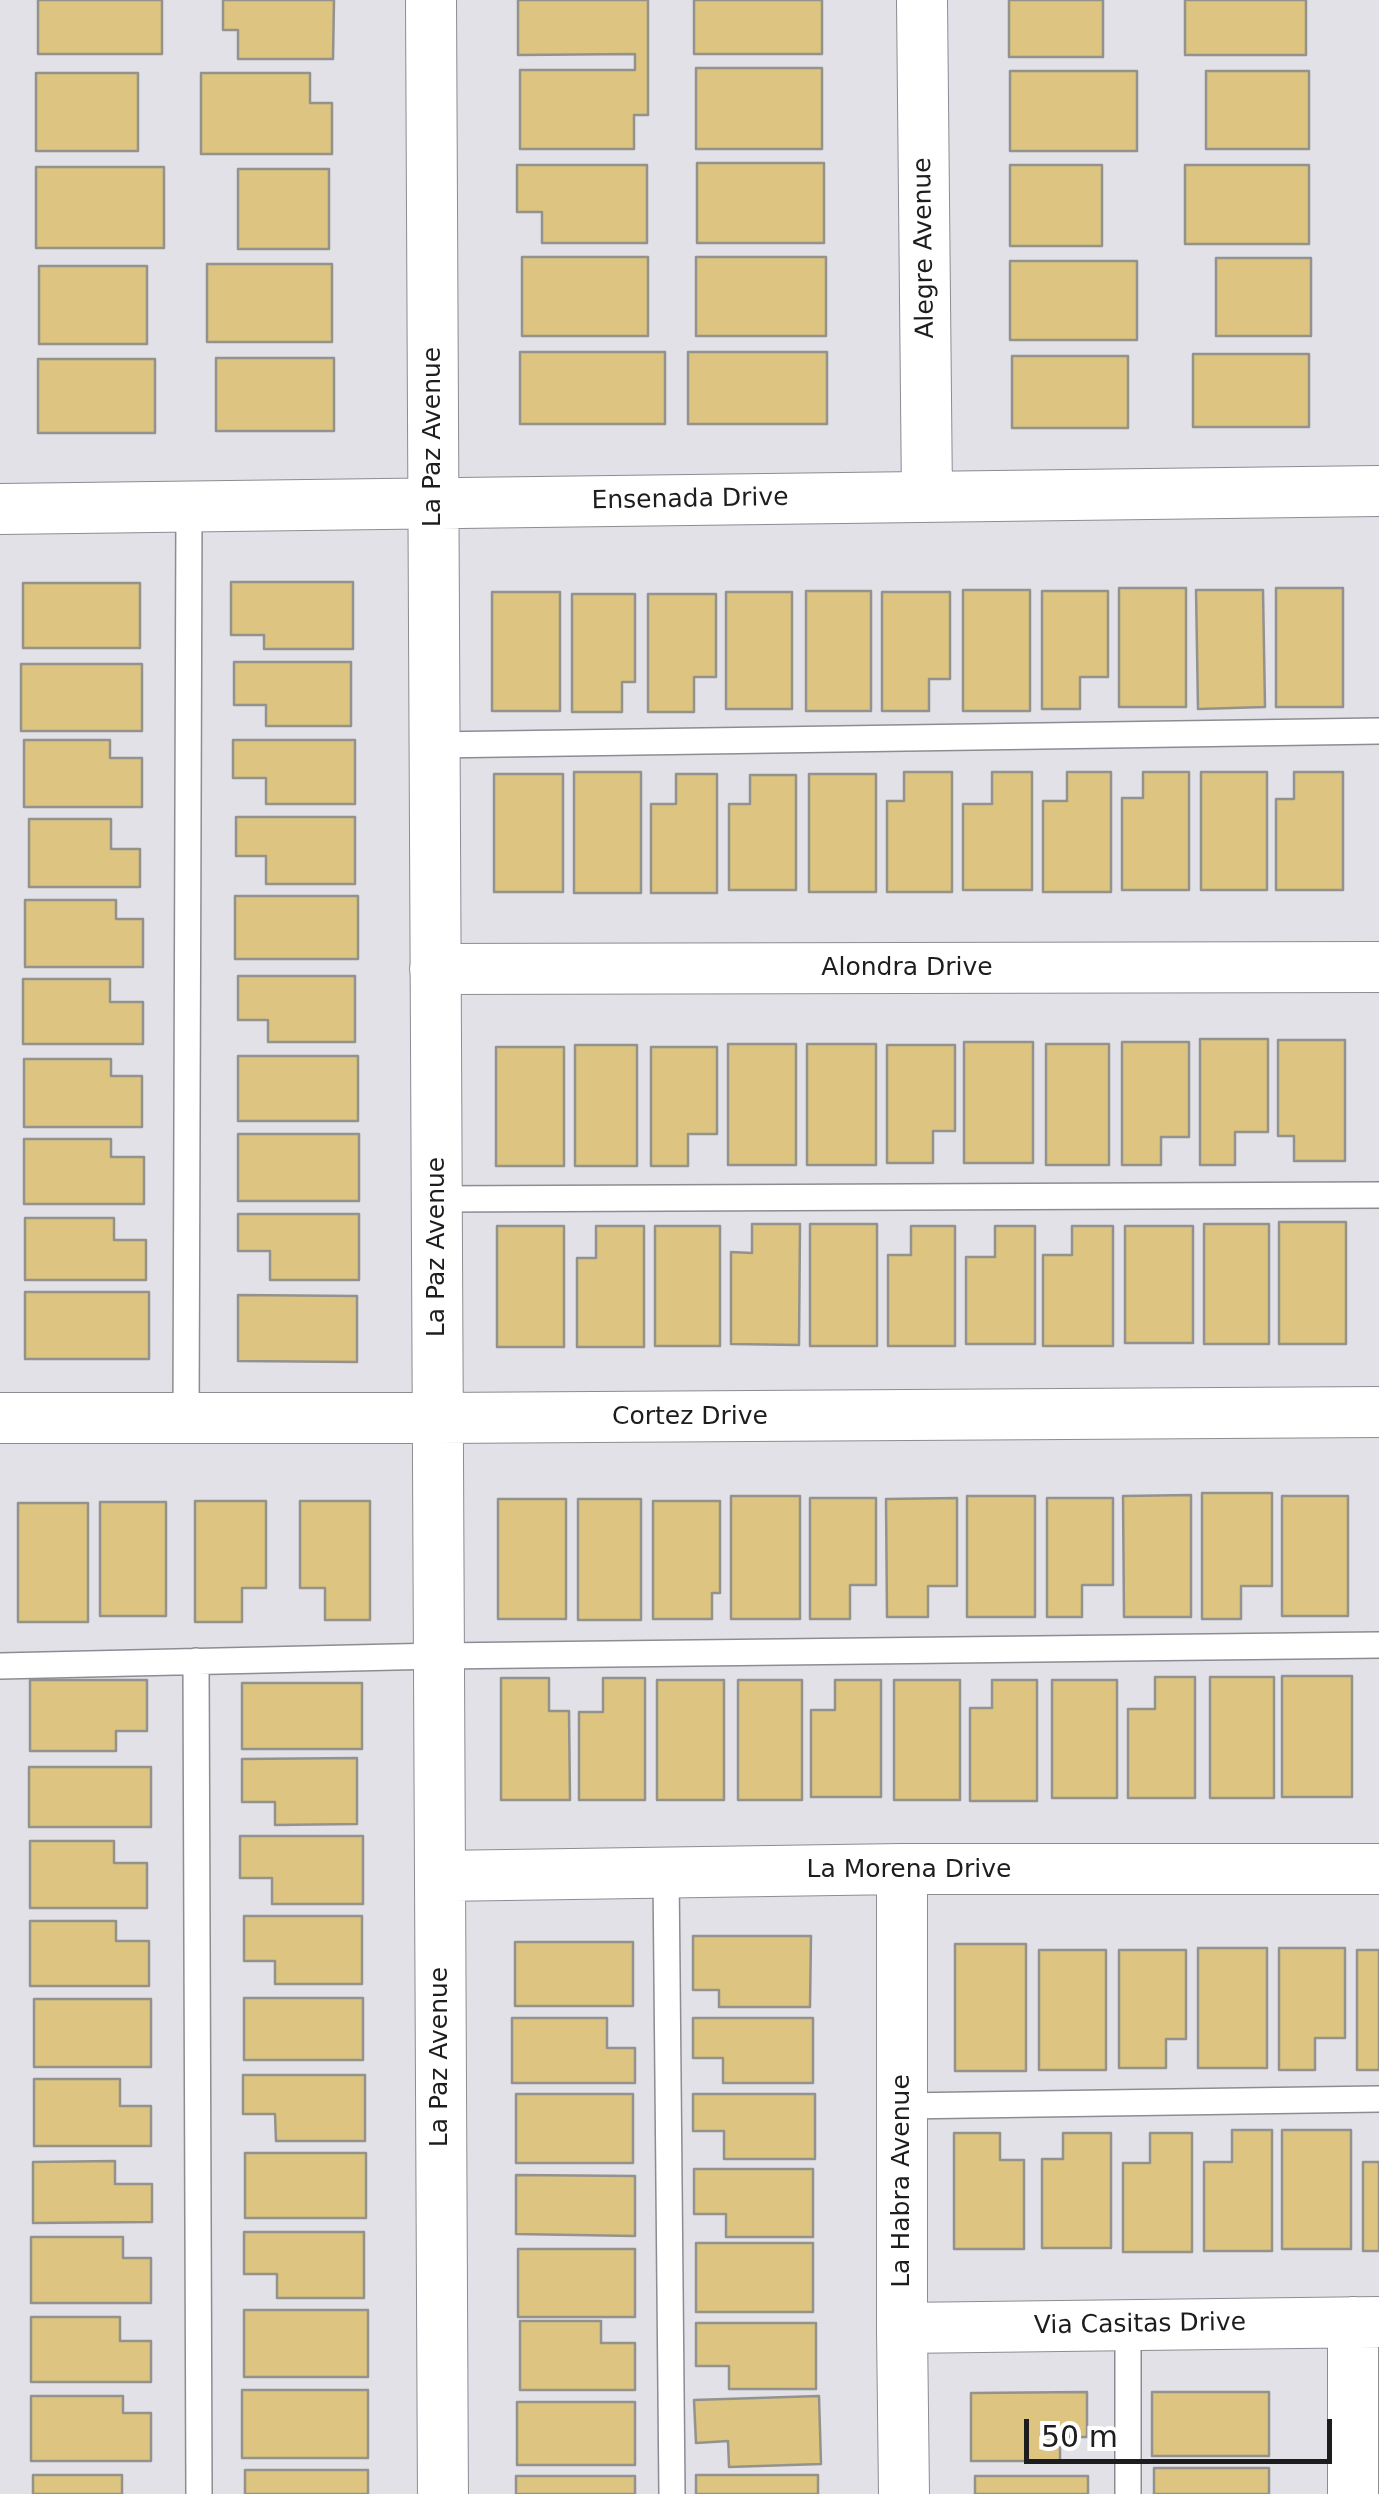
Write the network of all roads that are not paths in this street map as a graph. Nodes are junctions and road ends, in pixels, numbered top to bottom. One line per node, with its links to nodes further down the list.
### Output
1 (431, 0): 5 (street, La Paz Avenue)
2 (922, 0): 4 (street, Alegre Avenue)
3 (1379, 491): 4 (street, Ensenada Drive)
4 (927, 497): 5 (street, Ensenada Drive)
5 (434, 503): 6 (street, Ensenada Drive); 9 (street, La Paz Avenue)
6 (189, 507): 7 (street, Ensenada Drive); 16 (lane)
7 (0, 509)
8 (1379, 731): 9 (lane)
9 (434, 745): 11 (street, La Paz Avenue)
10 (1379, 967): 11 (street, Alondra Drive)
11 (436, 969): 13 (street, La Paz Avenue)
12 (1379, 1195): 13 (lane)
13 (436, 1199): 17 (street, La Paz Avenue)
14 (1379, 1412): 17 (street, Cortez Drive)
15 (0, 1418): 16 (street, Cortez Drive)
16 (186, 1418): 17 (street, Cortez Drive)
17 (438, 1418): 19 (street, La Paz Avenue)
18 (1379, 1645): 19 (lane)
19 (439, 1656): 20 (lane); 25 (street, La Paz Avenue)
20 (196, 1661): 21 (lane); 31 (lane)
21 (0, 1666)
22 (902, 1869): 23 (street, La Morena Drive); 24 (street, La Morena Drive); 27 (street, La Habra Avenue)
23 (1379, 1869)
24 (666, 1872): 25 (street, La Morena Drive); 33 (lane)
25 (440, 1876): 32 (street, La Paz Avenue)
26 (1379, 2099): 27 (lane)
27 (902, 2106): 30 (street, La Habra Avenue)
28 (1366, 2322): 29 (street, Via Casitas Drive); 36 (street)
29 (1128, 2325): 30 (street, Via Casitas Drive); 35 (lane)
30 (902, 2328): 34 (street, La Habra Avenue)
31 (199, 2494)
32 (443, 2494)
33 (672, 2494)
34 (904, 2494)
35 (1128, 2494)
36 (1353, 2494)

